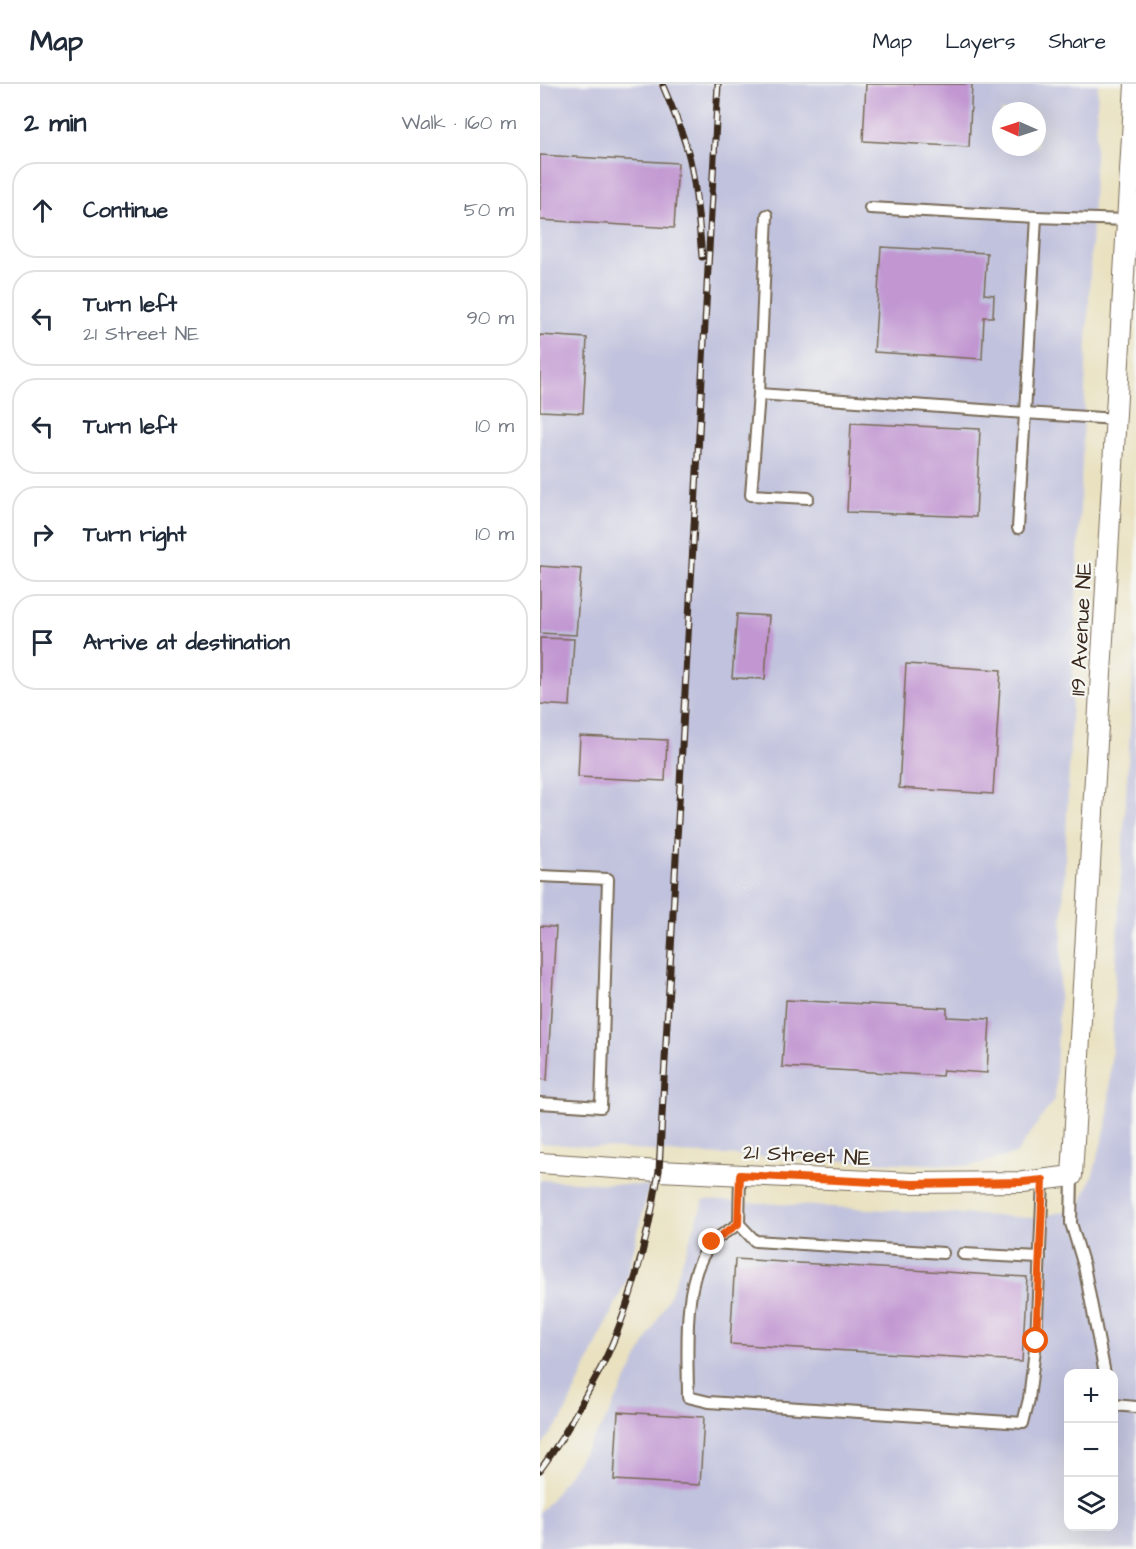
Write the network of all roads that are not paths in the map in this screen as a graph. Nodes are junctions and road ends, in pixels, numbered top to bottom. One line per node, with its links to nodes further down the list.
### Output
1 (1136, 84): 5 (street, 119 Avenue NE)
2 (870, 208): 4 (lane)
3 (767, 215): 6 (lane)
4 (1036, 217): 5 (lane); 7 (lane)
5 (1132, 220): 8 (street, 119 Avenue NE)
6 (759, 394): 7 (lane); 9 (lane)
7 (1025, 413): 8 (lane); 10 (lane)
8 (1116, 419): 15 (street, 119 Avenue NE)
9 (808, 498)
10 (1018, 528)
11 (540, 876): 12 (lane)
12 (540, 1103)
13 (540, 1163): 14 (street, 21 Street NE)
14 (740, 1175): 16 (street, 21 Street NE); 17 (lane)
15 (1072, 1176): 16 (street, 21 Street NE); 21 (lane)
16 (1043, 1180): 20 (lane)
17 (738, 1224): 18 (lane); 20 (lane)
18 (943, 1253)
19 (963, 1254): 20 (lane)
20 (1040, 1258)
21 (1104, 1369)
22 (1118, 1405): 23 (lane)
23 (1136, 1407)

